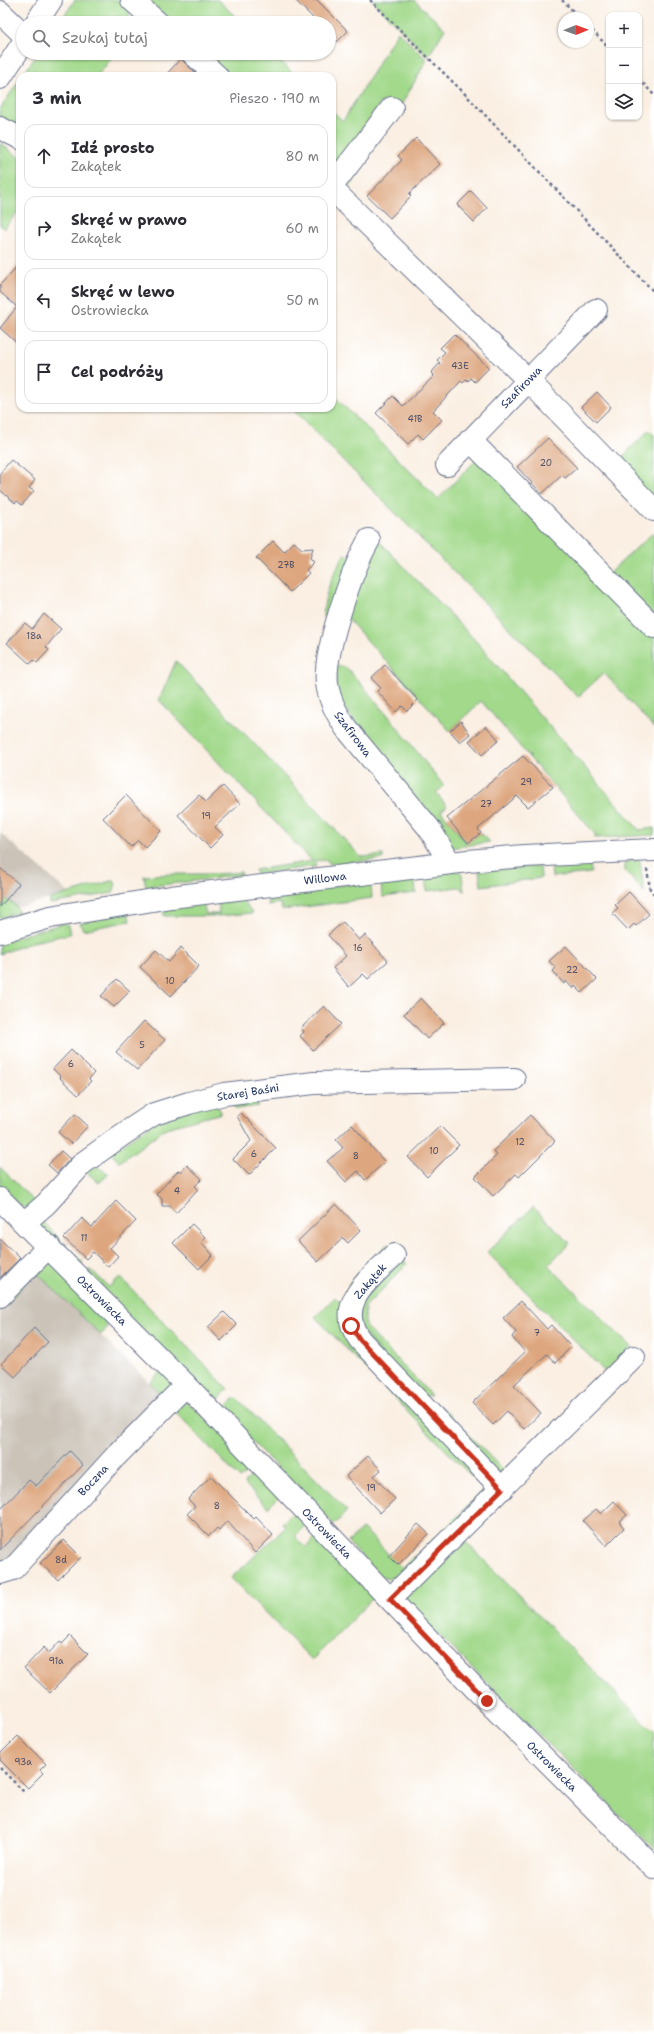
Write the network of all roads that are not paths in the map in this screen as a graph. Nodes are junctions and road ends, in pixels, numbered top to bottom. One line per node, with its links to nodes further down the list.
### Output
1 (51, 0): 4 (street)
2 (132, 0): 5 (street)
3 (0, 12): 6 (street)
4 (41, 16)
5 (150, 16)
6 (16, 27)
7 (16, 54): 10 (street)
8 (200, 60): 9 (street)
9 (213, 72)
10 (0, 78)
11 (392, 108): 14 (street)
12 (0, 128): 13 (street)
13 (16, 136)
14 (336, 181)
15 (336, 193): 17 (street)
16 (596, 310): 17 (street, Szafirowa)
17 (528, 380): 18 (street, Szafirowa); 20 (street)
18 (470, 440): 19 (street, Szafirowa); 22 (street)
19 (447, 465)
20 (654, 510)
21 (369, 540): 24 (street, Szafirowa)
22 (654, 627)
23 (650, 851): 24 (street, Willowa)
24 (450, 863): 25 (street, Willowa)
25 (0, 932)
26 (514, 1080): 28 (street, Starej Baśni)
27 (2, 1205): 28 (street, Ostrowiecka)
28 (25, 1222): 29 (street, Ostrowiecka)
29 (49, 1246): 31 (street); 33 (street, Ostrowiecka)
30 (394, 1255): 34 (street, Zakątek)
31 (0, 1296)
32 (634, 1357): 34 (street)
33 (186, 1385): 35 (street, Boczna); 36 (street, Ostrowiecka)
34 (502, 1489): 36 (street)
35 (0, 1573)
36 (390, 1599): 37 (street, Ostrowiecka)
37 (654, 1868)

